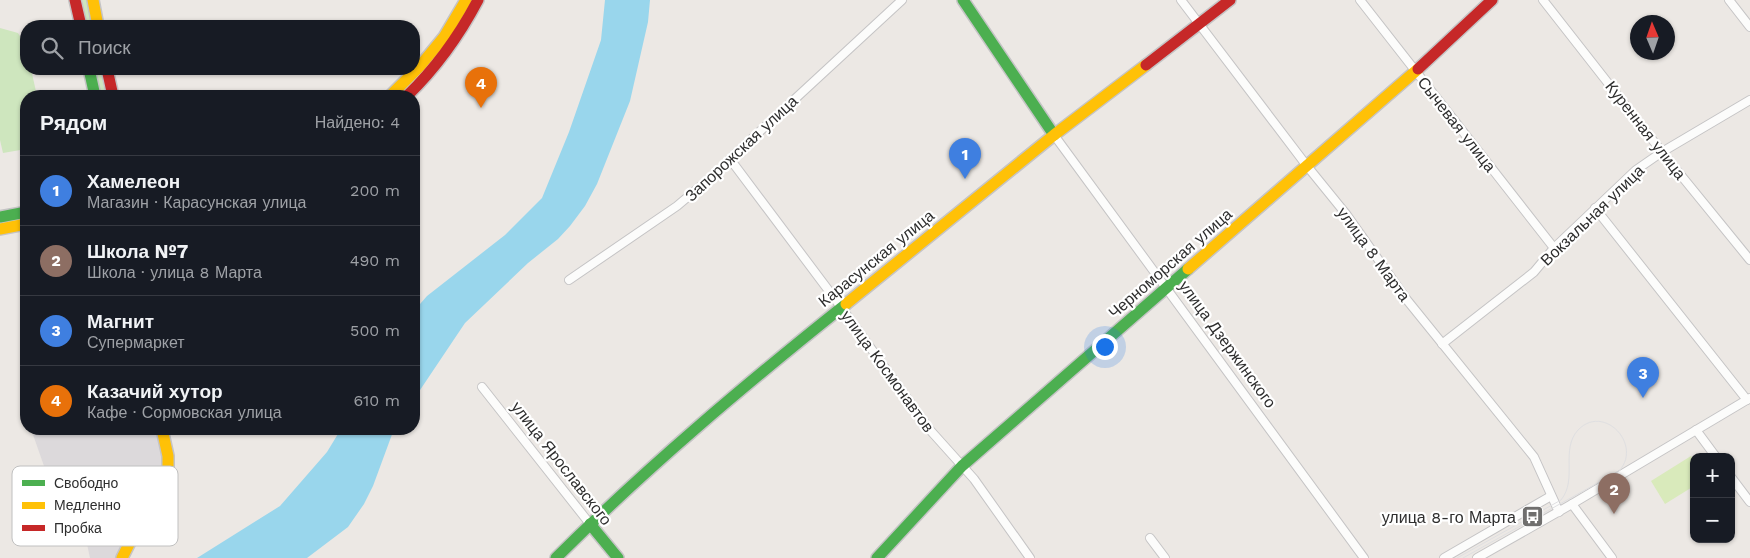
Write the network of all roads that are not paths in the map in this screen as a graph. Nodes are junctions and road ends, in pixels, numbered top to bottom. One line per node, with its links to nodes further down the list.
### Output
1 (75, 0): 13 (street)
2 (93, 0): 14 (street)
3 (466, 0): 17 (street)
4 (478, 0): 25 (street)
5 (902, 0): 29 (street, Запорожская улица)
6 (963, 0): 27 (street, улица Дзержинского)
7 (1181, 0): 15 (street, улица 8 Марта)
8 (1230, 0): 15 (street, Карасунская улица)
9 (1360, 0): 18 (street, Сычевая улица)
10 (1492, 0): 18 (street, Черноморская улица)
11 (1543, 0): 28 (street, Куренная улица)
12 (1728, 0): 16 (street)
13 (80, 20)
14 (97, 20)
15 (1200, 23): 27 (street, Карасунская улица); 30 (street, улица 8 Марта)
16 (1750, 27)
17 (420, 66)
18 (1415, 71): 30 (street, Черноморская улица); 36 (street, Сычевая улица)
19 (91, 75): 22 (street)
20 (108, 75): 23 (street)
21 (411, 75): 24 (street)
22 (94, 90)
23 (112, 90)
24 (396, 90)
25 (413, 90)
26 (1750, 100): 28 (street, Вокзальная улица)
27 (1054, 135): 39 (street, улица Дзержинского); 40 (street, Карасунская улица)
28 (1662, 152): 31 (street, Вокзальная улица); 37 (street, Куренная улица)
29 (730, 159): 38 (street, Запорожская улица); 40 (street, улица Космонавтов)
30 (1306, 166): 39 (street, Черноморская улица); 41 (street, улица 8 Марта)
31 (1594, 208): 36 (street, Вокзальная улица); 43 (street)
32 (20, 213): 33 (street)
33 (0, 217)
34 (20, 225): 35 (street)
35 (0, 229)
36 (1554, 248): 41 (street, Вокзальная улица)
37 (1750, 260)
38 (569, 280)
39 (1167, 287): 48 (street, Черноморская улица); 63 (street, улица Дзержинского)
40 (841, 307): 48 (street, улица Космонавтов); 54 (street, Карасунская улица)
41 (1442, 344): 50 (street, улица 8 Марта)
42 (482, 387): 54 (street, улица Ярославского)
43 (1748, 399): 44 (street)
44 (1696, 430): 46 (street); 52 (street)
45 (163, 435): 47 (street)
46 (1713, 453)
47 (168, 466)
48 (962, 466): 60 (street, Черноморская улица); 61 (street, улица Космонавтов)
49 (1735, 482): 51 (street)
50 (1551, 496): 53 (street, улица 8 Марта); 64 (street)
51 (1750, 502)
52 (1572, 504): 53 (street); 66 (street)
53 (1559, 512): 65 (street)
54 (590, 524): 58 (street, Карасунская улица); 59 (street, улица Ярославского)
55 (1150, 538): 62 (street)
56 (128, 546): 57 (street)
57 (122, 558)
58 (556, 558)
59 (618, 558)
60 (877, 558)
61 (1030, 558)
62 (1165, 558)
63 (1364, 558)
64 (1444, 558)
65 (1477, 558)
66 (1612, 558)

